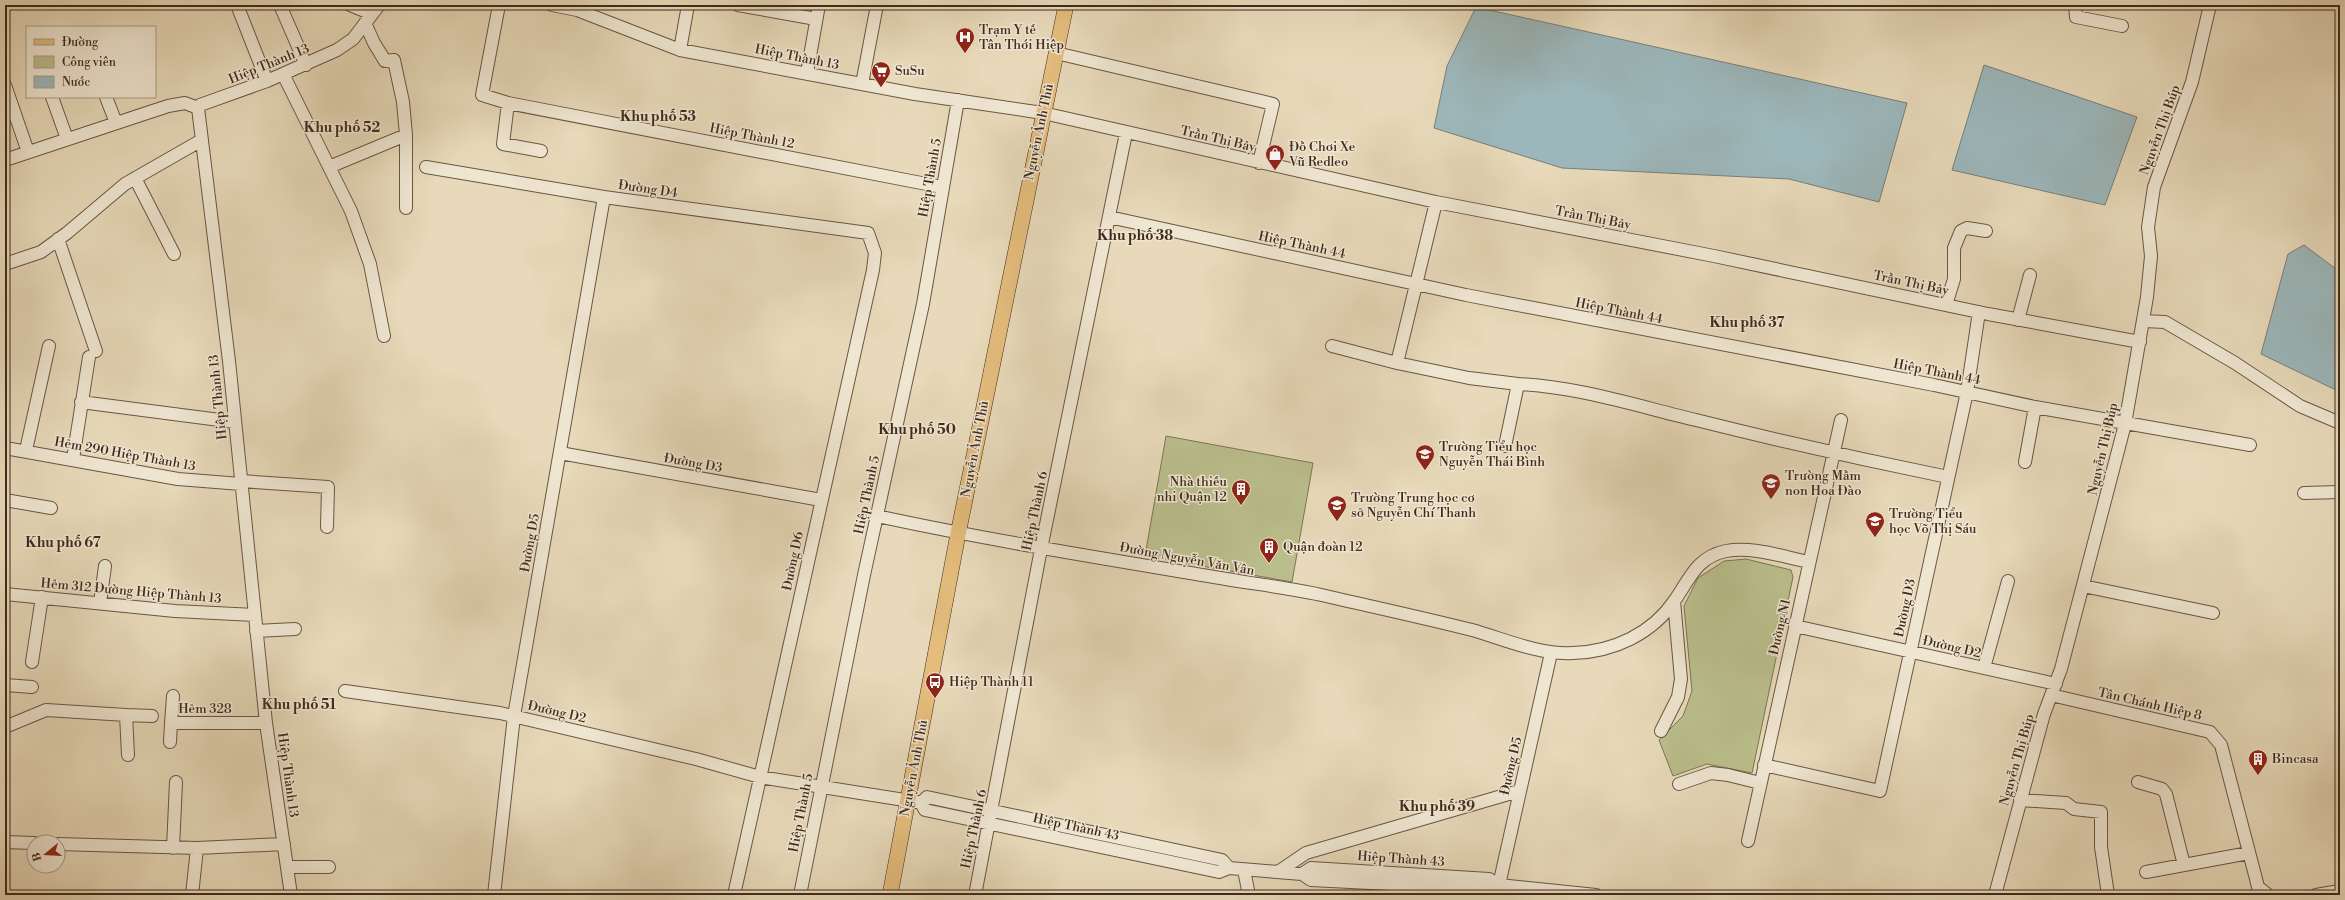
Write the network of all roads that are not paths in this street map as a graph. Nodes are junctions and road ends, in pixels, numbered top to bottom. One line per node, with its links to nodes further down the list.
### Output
1 (237, 5): 22 (street)
2 (280, 5): 19 (street)
3 (350, 5): 14 (street)
4 (499, 5): 28 (street, Hiệp Thành 12)
5 (688, 5): 17 (street)
6 (738, 5): 13 (street)
7 (819, 5): 15 (street)
8 (877, 5): 23 (street)
9 (1066, 5): 18 (main road, Nguyễn Ảnh Thủ)
10 (2076, 5): 16 (street)
11 (2210, 5): 58 (street, Nguyễn Thị Búp)
12 (560, 6): 17 (street, Hiệp Thành 13)
13 (765, 7): 15 (street)
14 (372, 14): 19 (street, Hiệp Thành 13); 33 (street)
15 (816, 19): 20 (street)
16 (2122, 26)
17 (680, 50): 20 (street, Hiệp Thành 13)
18 (1056, 53): 30 (main road, Nguyễn Ảnh Thủ); 39 (street)
19 (306, 65): 21 (street, Hiệp Thành 13)
20 (807, 73): 23 (street, Hiệp Thành 13)
21 (284, 74): 22 (street, Hiệp Thành 13); 40 (street)
22 (267, 81): 29 (street, Hiệp Thành 13)
23 (862, 84): 27 (street, Hiệp Thành 13)
24 (5, 85): 37 (street)
25 (52, 98): 34 (street)
26 (106, 98): 31 (street)
27 (958, 100): 30 (street, Hiệp Thành 13); 43 (street, Hiệp Thành 5)
28 (508, 103): 36 (street); 43 (street, Hiệp Thành 12)
29 (198, 108): 31 (street); 35 (street, Hiệp Thành 13)
30 (1043, 113): 32 (street, Trần Thị Bảy); 89 (main road, Nguyễn Ảnh Thủ)
31 (116, 123): 34 (street)
32 (1126, 133): 39 (street, Trần Thị Bảy); 47 (street, Hiệp Thành 6)
33 (406, 134): 40 (street); 46 (street)
34 (67, 139): 37 (street)
35 (200, 141): 42 (street); 69 (street, Hiệp Thành 13)
36 (541, 151)
37 (28, 152): 38 (street)
38 (5, 160)
39 (1259, 163): 45 (street, Trần Thị Bảy)
40 (329, 167): 59 (street)
41 (426, 168): 44 (street, Đường D4)
42 (135, 178): 50 (street); 51 (street)
43 (942, 187): 87 (street, Hiệp Thành 5)
44 (604, 197): 49 (street, Đường D4); 76 (street, Đường D5)
45 (1436, 202): 54 (street); 55 (street, Trần Thị Bảy)
46 (406, 208)
47 (1110, 217): 54 (street, Hiệp Thành 44); 90 (street, Hiệp Thành 6)
48 (1986, 230): 55 (street)
49 (868, 233): 85 (street, Đường D6)
50 (58, 239): 52 (street); 66 (street)
51 (174, 254)
52 (5, 264)
53 (2030, 275): 57 (street)
54 (1416, 285): 63 (street); 65 (street, Hiệp Thành 44)
55 (1946, 305): 56 (street, Trần Thị Bảy)
56 (1979, 312): 57 (street, Trần Thị Bảy); 65 (street, Đường D3)
57 (2018, 320): 60 (street, Trần Thị Bảy)
58 (2144, 321): 60 (street, Nguyễn Thị Búp); 70 (street)
59 (384, 336)
60 (2140, 342): 71 (street, Nguyễn Thị Búp)
61 (49, 346): 75 (street)
62 (1332, 346): 63 (street)
63 (1397, 363): 64 (street)
64 (1518, 384): 73 (street); 77 (street)
65 (1967, 392): 67 (street, Hiệp Thành 44); 80 (street, Đường D3)
66 (81, 402): 69 (street); 78 (street)
67 (2035, 407): 71 (street, Hiệp Thành 44); 79 (street)
68 (1841, 420): 77 (street, Đường N1)
69 (235, 422): 81 (street, Hiệp Thành 13)
70 (2340, 423)
71 (2125, 424): 72 (street, Hiệp Thành 44); 94 (street, Nguyễn Thị Búp)
72 (2250, 445)
73 (1505, 446)
74 (5, 448): 75 (street, Hẻm 290 Hiệp Thành 13)
75 (26, 450): 78 (street, Hẻm 290 Hiệp Thành 13)
76 (560, 453): 85 (street, Đường D3); 115 (street, Đường D5)
77 (1834, 454): 80 (street); 91 (street, Đường N1)
78 (73, 460): 81 (street, Hẻm 290 Hiệp Thành 13)
79 (2025, 462)
80 (1948, 477): 105 (street, Đường D3)
81 (241, 482): 88 (street, Hẻm 290 Hiệp Thành 13); 100 (street, Hiệp Thành 13)
82 (2340, 492): 83 (street)
83 (2304, 493)
84 (5, 500): 86 (street)
85 (821, 500): 123 (street, Đường D6)
86 (51, 508)
87 (877, 516): 89 (street, Đường Nguyễn Văn Vân); 128 (street, Hiệp Thành 5)
88 (326, 527)
89 (958, 534): 90 (street, Đường Nguyễn Văn Vân); 131 (main road, Nguyễn Ảnh Thủ)
90 (1041, 549): 104 (street, Đường Nguyễn Văn Vân); 132 (street, Hiệp Thành 6)
91 (1809, 562): 97 (street, Đường Nguyễn Văn Vân); 101 (street, Đường N1)
92 (105, 566): 98 (street)
93 (2008, 582): 107 (street)
94 (2083, 586): 99 (street); 110 (street, Nguyễn Thị Búp)
95 (5, 594): 96 (street, Hẻm 312 Đường Hiệp Thành 13)
96 (42, 597): 98 (street, Hẻm 312 Đường Hiệp Thành 13); 106 (street)
97 (1674, 601): 104 (street, Đường Nguyễn Văn Vân); 119 (street)
98 (100, 603): 100 (street, Hẻm 312 Đường Hiệp Thành 13)
99 (2213, 613)
100 (255, 615): 103 (street, Hiệp Thành 13)
101 (1795, 626): 105 (street, Đường D2); 122 (street, Đường N1)
102 (295, 629): 103 (street)
103 (256, 631): 117 (street, Hiệp Thành 13)
104 (1551, 652): 129 (street, Đường D5)
105 (1910, 652): 107 (street, Đường D2); 122 (street, Đường D3)
106 (32, 662)
107 (1984, 668): 110 (street, Đường D2)
108 (5, 685): 109 (street)
109 (32, 687)
110 (2054, 690): 130 (street, Nguyễn Thị Búp); 141 (street, Tân Chánh Hiệp 8)
111 (345, 691): 115 (street, Đường D2)
112 (173, 696): 116 (street, Hẻm 328)
113 (126, 714): 114 (street); 118 (street); 121 (street)
114 (152, 716)
115 (514, 716): 123 (street, Đường D2); 153 (street, Đường D5)
116 (171, 723): 117 (street, Hẻm 328); 120 (street)
117 (266, 723): 138 (street, Hiệp Thành 13)
118 (5, 726)
119 (1661, 731)
120 (170, 742)
121 (128, 755)
122 (1764, 765): 126 (street, Đường N1)
123 (760, 777): 128 (street, Hiệp Thành 43); 154 (street, Đường D6)
124 (176, 782): 139 (street)
125 (2138, 782): 142 (street)
126 (1760, 783): 127 (street); 134 (street, Đường N1)
127 (1679, 784)
128 (820, 786): 131 (street, Hiệp Thành 43); 155 (street, Hiệp Thành 5)
129 (1519, 791): 147 (street, Hiệp Thành 43); 149 (street, Đường D5)
130 (2020, 800): 160 (street, Nguyễn Thị Búp); 161 (street)
131 (914, 801): 132 (street, Hiệp Thành 43); 133 (street, Hiệp Thành 43); 156 (main road, Nguyễn Ảnh Thủ)
132 (992, 811): 133 (street, Hiệp Thành 6); 145 (street, Hiệp Thành 43)
133 (990, 823): 145 (street, Hiệp Thành 43); 157 (street, Hiệp Thành 6)
134 (1748, 841)
135 (5, 842): 136 (street)
136 (26, 843)
137 (66, 844): 139 (street)
138 (284, 844): 140 (street); 143 (street, Hiệp Thành 13)
139 (173, 848): 140 (street)
140 (197, 848): 151 (street)
141 (2249, 853): 142 (street); 162 (street, Tân Chánh Hiệp 8)
142 (2184, 865): 148 (street)
143 (288, 867): 144 (street); 152 (street, Hiệp Thành 13)
144 (329, 867)
145 (1229, 868): 146 (street, Hiệp Thành 43)
146 (1244, 870): 147 (street, Hiệp Thành 43); 158 (street)
147 (1278, 872): 149 (street, Hiệp Thành 43)
148 (2146, 872)
149 (1499, 885): 159 (street, Hiệp Thành 43)
150 (2340, 892): 163 (street)
151 (192, 895)
152 (291, 895)
153 (494, 895)
154 (734, 895)
155 (800, 895)
156 (890, 895)
157 (975, 895)
158 (1250, 895)
159 (1596, 895)
160 (1996, 895)
161 (2108, 895)
162 (2268, 895)
163 (2316, 895)

